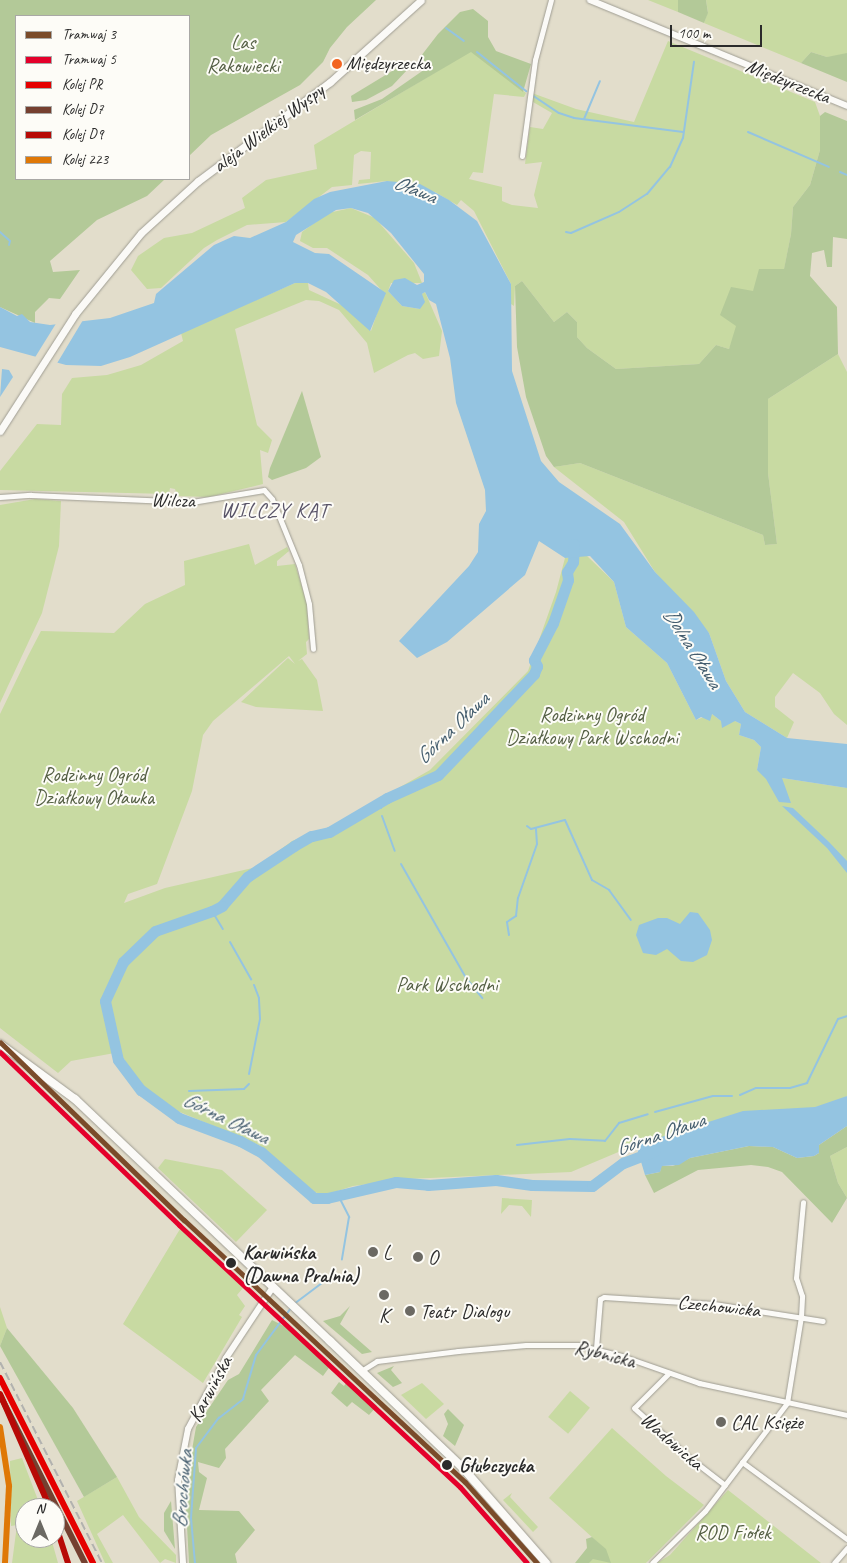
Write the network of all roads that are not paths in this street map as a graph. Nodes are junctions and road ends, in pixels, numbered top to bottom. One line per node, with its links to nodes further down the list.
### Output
1 (420, 0): 6 (main road, aleja Wielkiej Wyspy)
2 (551, 0): 5 (street)
3 (590, 0): 4 (street, Międzyrzecka)
4 (847, 106)
5 (522, 156)
6 (0, 431)
7 (0, 497): 8 (street, Wilcza)
8 (313, 649)
9 (0, 1044): 11 (main road)
10 (802, 1202): 12 (street)
11 (273, 1287): 15 (main road); 23 (street, Karwińska)
12 (801, 1317): 13 (street); 14 (street, Czechowicka); 17 (street)
13 (823, 1321)
14 (596, 1348): 15 (street, Rybnicka); 16 (street, Rybnicka)
15 (361, 1371): 24 (main road)
16 (669, 1373): 17 (street, Rybnicka); 20 (street, Wadowicka)
17 (787, 1403): 18 (street, Rybnicka); 19 (street)
18 (847, 1415)
19 (742, 1462): 20 (street); 21 (street)
20 (725, 1485): 25 (street)
21 (847, 1539)
22 (847, 1548): 26 (street)
23 (183, 1563)
24 (546, 1563)
25 (652, 1563)
26 (834, 1563)

